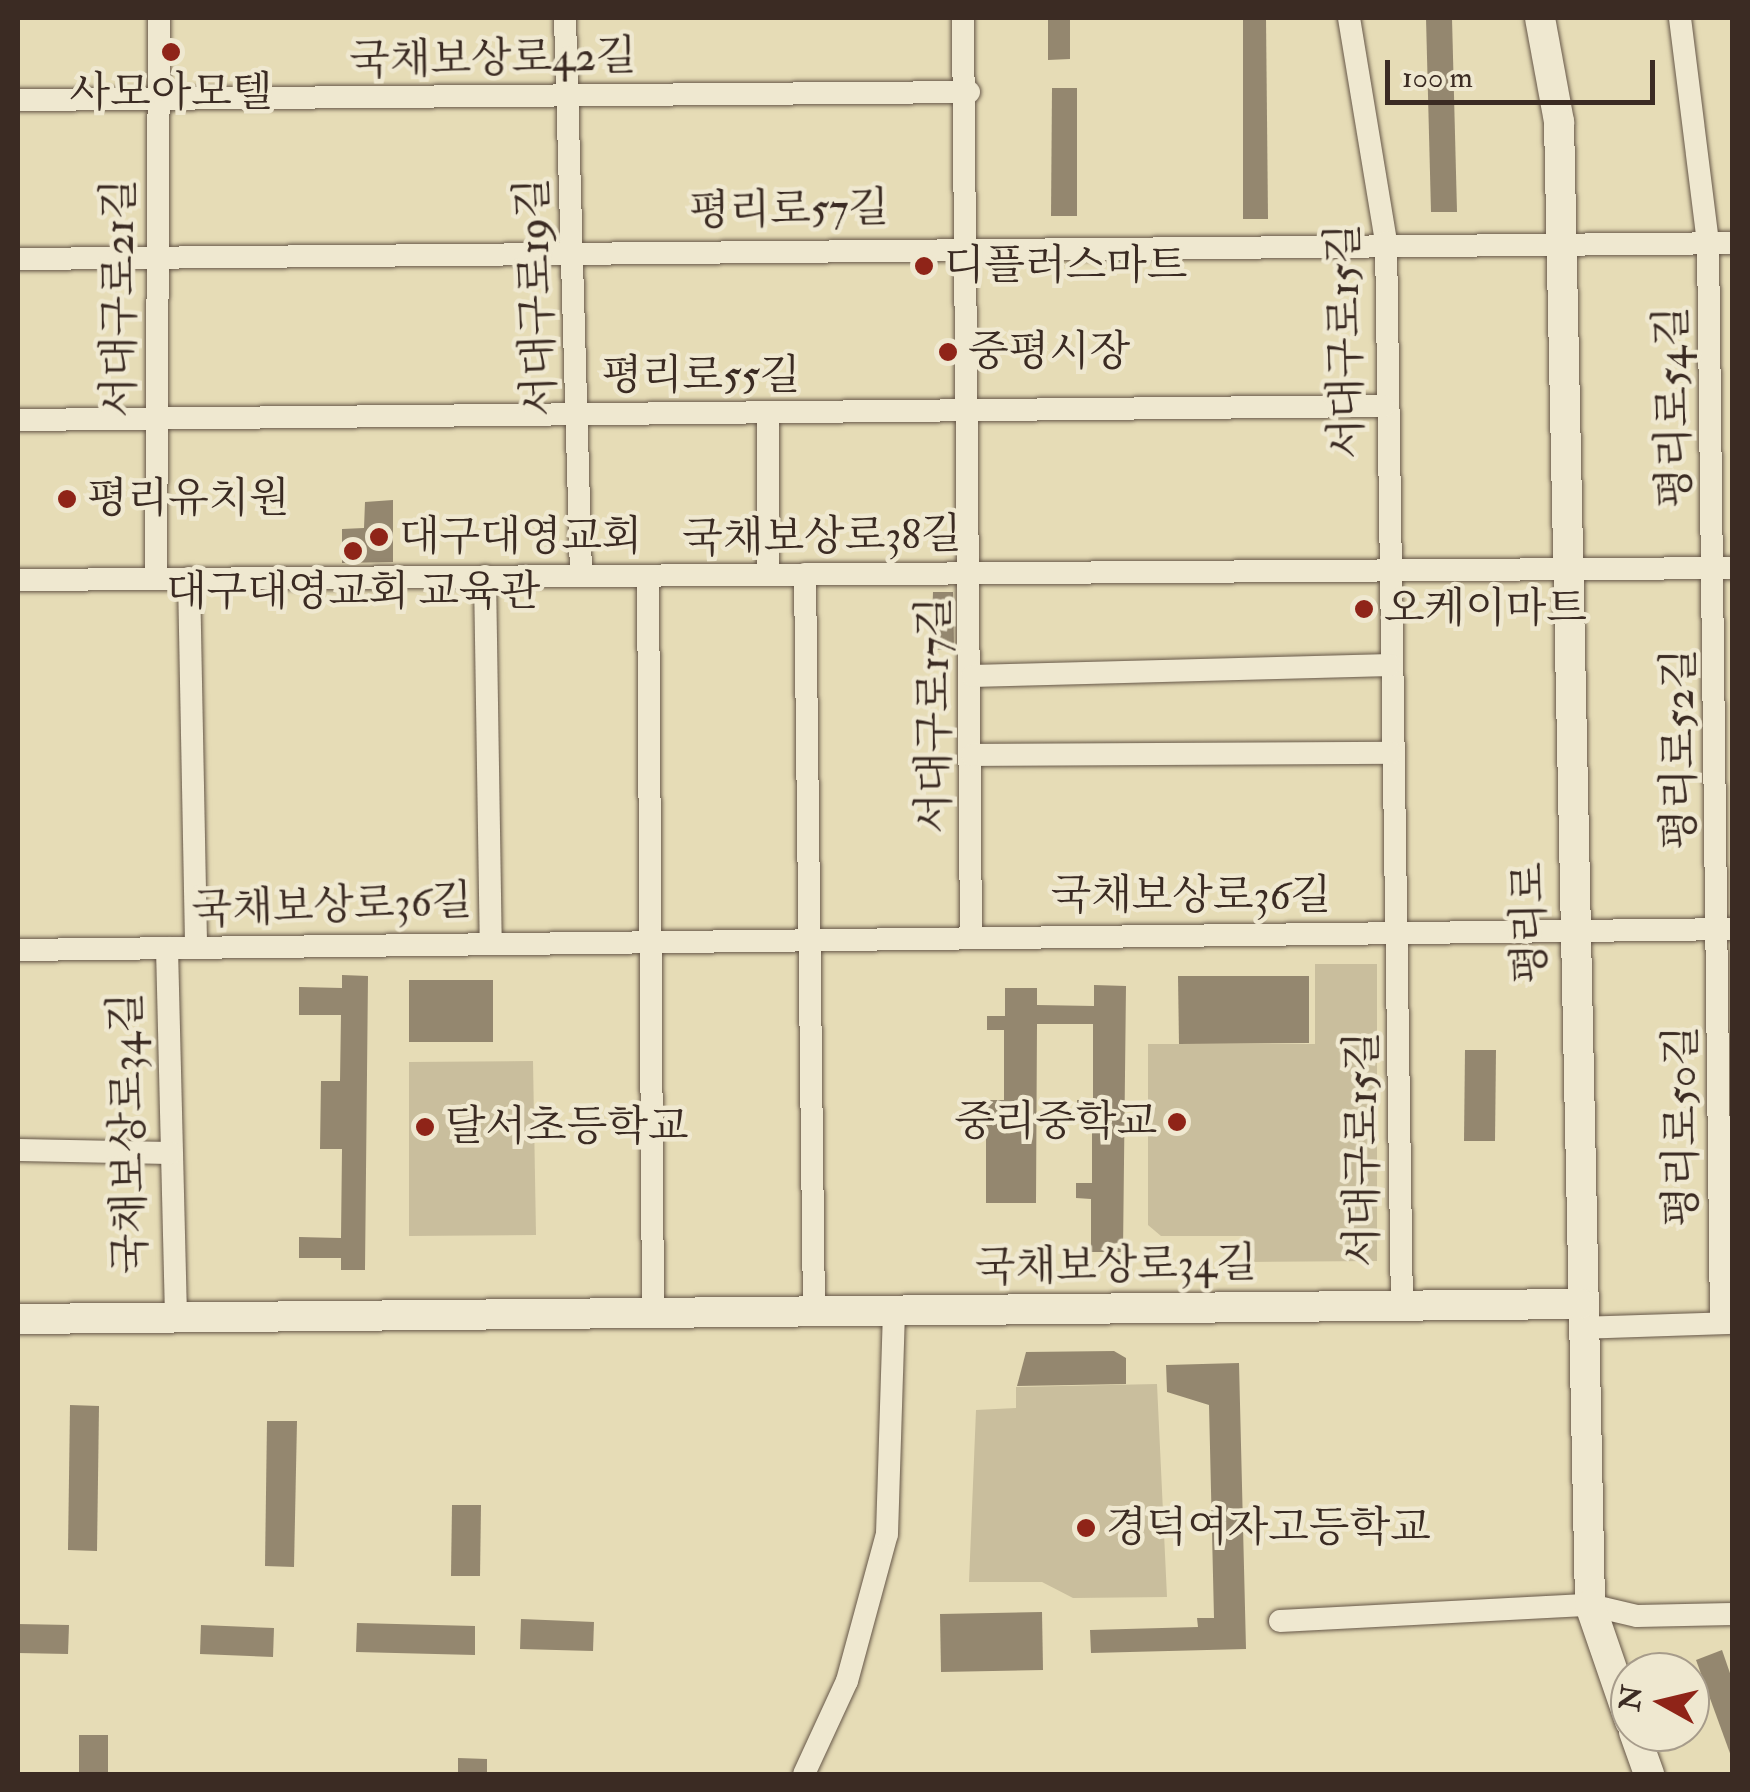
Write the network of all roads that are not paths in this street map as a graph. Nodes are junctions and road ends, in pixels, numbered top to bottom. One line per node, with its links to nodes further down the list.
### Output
1 (159, 18): 10 (street, 서대구로21길)
2 (565, 18): 8 (street, 서대구로19길)
3 (963, 18): 7 (street, 서대구로17길)
4 (1349, 18): 12 (street, 서대구로15길)
5 (1540, 18): 11 (main road, 평리로)
6 (1680, 18): 13 (street, 평리로54길)
7 (969, 92): 8 (street, 국채보상로42길); 15 (street, 서대구로17길)
8 (568, 95): 10 (street, 국채보상로42길); 16 (street, 서대구로19길)
9 (18, 100): 10 (street, 국채보상로42길)
10 (158, 100): 17 (street, 서대구로21길)
11 (1560, 240): 12 (street, 평리로57길); 13 (street); 25 (main road, 평리로)
12 (1386, 242): 15 (street, 평리로57길); 19 (street, 서대구로15길)
13 (1708, 244): 14 (street); 27 (street, 평리로54길)
14 (1732, 244)
15 (971, 245): 16 (street, 평리로57길); 22 (street, 서대구로17길)
16 (573, 250): 17 (street, 평리로57길); 20 (street, 서대구로19길)
17 (157, 258): 18 (street, 평리로57길); 24 (street, 서대구로21길)
18 (18, 259)
19 (1384, 406): 22 (street, 평리로55길); 26 (street, 서대구로15길)
20 (578, 413): 21 (street, 평리로55길); 24 (street, 평리로55길); 30 (street, 서대구로19길)
21 (768, 414): 22 (street, 평리로55길); 33 (street)
22 (974, 414): 28 (street, 서대구로17길)
23 (18, 420): 24 (street, 평리로55길)
24 (157, 420): 35 (street, 서대구로21길)
25 (1566, 566): 26 (street, 국채보상로38길); 27 (street, 평리로54길); 42 (main road, 평리로)
26 (1390, 568): 28 (street, 국채보상로38길); 37 (street, 서대구로15길)
27 (1724, 568): 41 (street, 평리로52길)
28 (973, 573): 29 (street, 국채보상로38길); 38 (street, 서대구로17길)
29 (805, 574): 33 (street, 국채보상로38길); 45 (street)
30 (581, 575): 31 (street, 국채보상로38길); 32 (street, 국채보상로38길)
31 (485, 576): 34 (street, 국채보상로38길); 47 (street)
32 (648, 576): 33 (street, 국채보상로38길); 46 (street)
33 (768, 576)
34 (189, 578): 35 (street, 국채보상로38길); 48 (street)
35 (156, 579): 36 (street, 국채보상로38길)
36 (18, 580)
37 (1390, 665): 38 (street); 39 (street, 서대구로15길)
38 (973, 676): 40 (street, 서대구로17길)
39 (1390, 752): 40 (street); 44 (street, 서대구로15길)
40 (972, 756): 43 (street, 서대구로17길)
41 (1725, 929): 42 (street); 60 (street, 평리로50길)
42 (1573, 931): 44 (street, 국채보상로36길); 57 (main road, 평리로)
43 (971, 934): 44 (street, 국채보상로36길); 45 (street, 국채보상로36길)
44 (1400, 934): 53 (street, 서대구로15길)
45 (809, 935): 46 (street, 국채보상로36길); 55 (street)
46 (648, 936): 47 (street, 국채보상로36길); 56 (street)
47 (491, 939): 48 (street, 국채보상로36길)
48 (196, 946): 49 (street, 국채보상로36길)
49 (167, 948): 50 (street, 국채보상로36길); 52 (street, 국채보상로34길)
50 (18, 950)
51 (18, 1150): 52 (street)
52 (171, 1153): 58 (street, 국채보상로34길)
53 (1402, 1306): 54 (main road, 국채보상로34길); 57 (main road, 국채보상로34길)
54 (894, 1310): 55 (main road, 국채보상로34길); 65 (street)
55 (814, 1312): 56 (main road, 국채보상로34길)
56 (653, 1313): 58 (main road, 국채보상로34길)
57 (1581, 1316): 60 (street, 평리로50길); 61 (main road, 평리로)
58 (176, 1318): 59 (main road, 국채보상로34길)
59 (18, 1319)
60 (1726, 1323)
61 (1590, 1605): 62 (street); 63 (street); 64 (main road, 평리로)
62 (1732, 1614)
63 (1280, 1621)
64 (1610, 1663)
65 (804, 1774)

